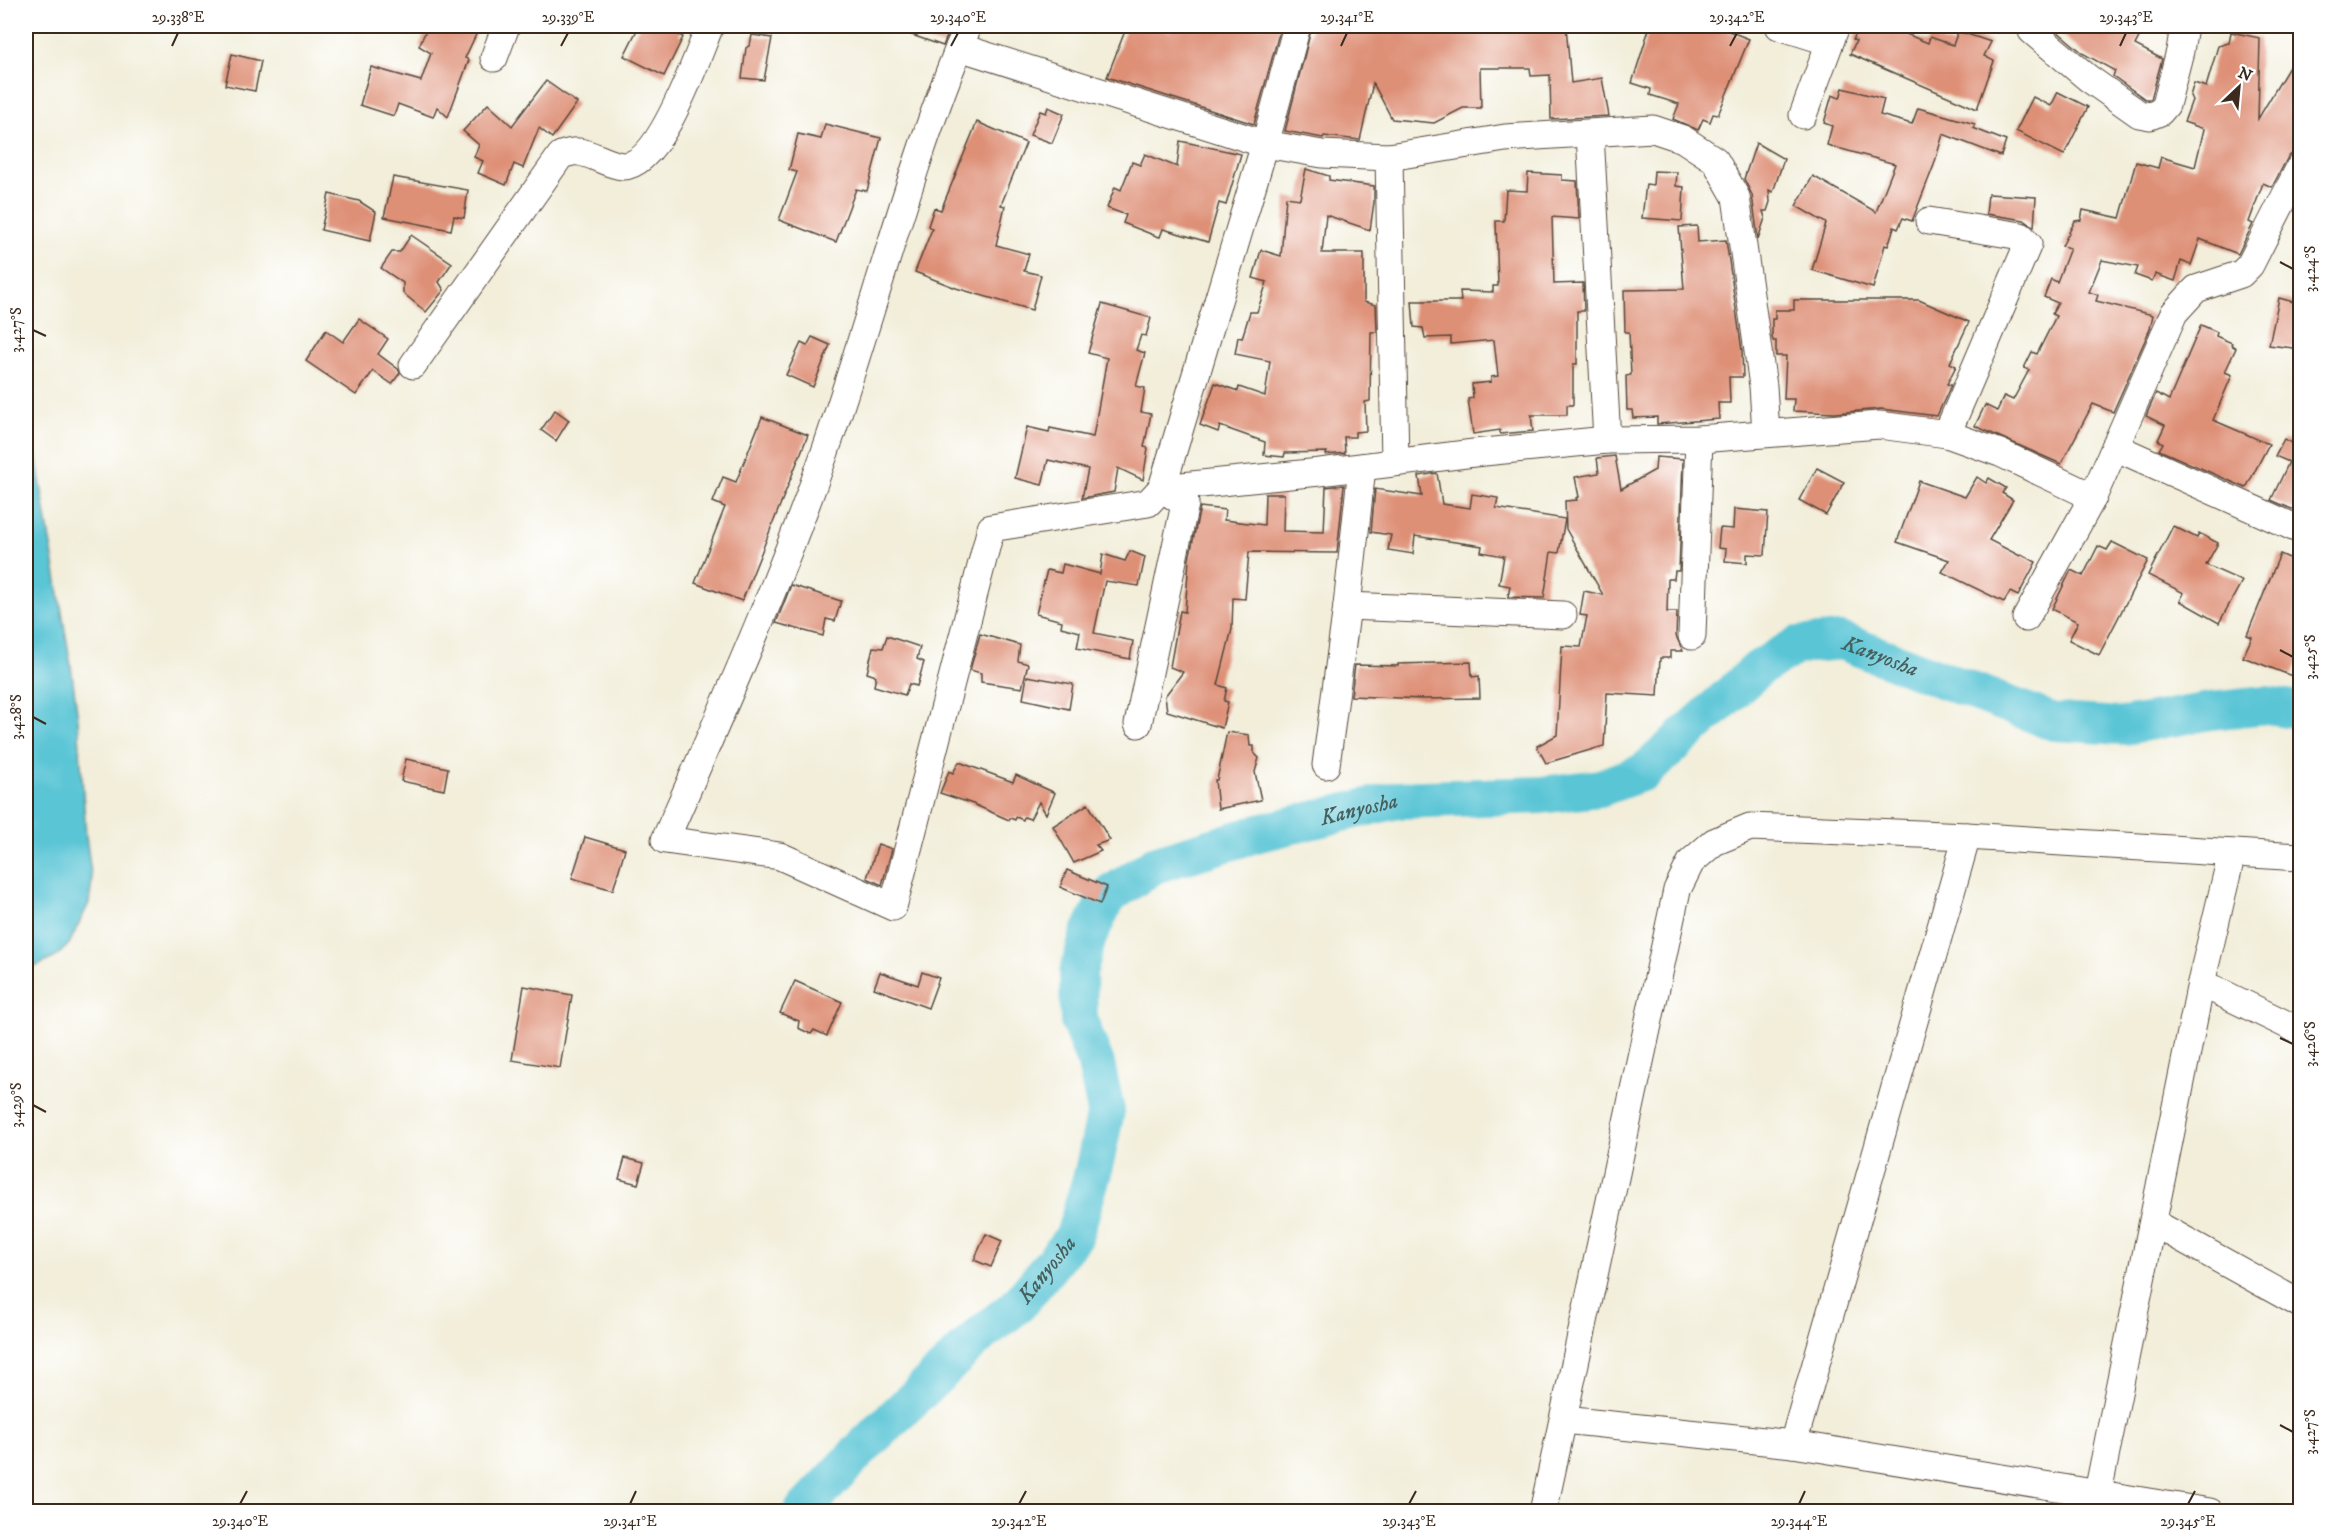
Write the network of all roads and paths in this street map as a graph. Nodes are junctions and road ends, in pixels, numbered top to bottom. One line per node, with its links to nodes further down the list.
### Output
1 (506, 26): 9 (street)
2 (710, 26): 16 (street)
3 (1297, 26): 12 (street)
4 (1779, 26): 7 (street)
5 (2032, 26): 6 (street)
6 (2184, 26)
7 (1833, 34): 10 (street)
8 (963, 36): 12 (street); 24 (street)
9 (494, 58)
10 (1803, 115)
11 (1590, 134): 13 (street); 17 (street); 20 (street)
12 (1265, 144): 13 (street); 24 (street)
13 (1389, 157): 22 (street)
14 (2301, 167): 21 (street)
15 (1929, 221): 18 (street)
16 (413, 365)
17 (1766, 433): 18 (street); 19 (street)
18 (1947, 434): 25 (street)
19 (1700, 439): 20 (street); 30 (street)
20 (1607, 440): 22 (street)
21 (2115, 447): 25 (street); 26 (street)
22 (1395, 462): 23 (street)
23 (1362, 467): 24 (street); 27 (street)
24 (1162, 488): 31 (street)
25 (2093, 497): 29 (street)
26 (2301, 530)
27 (1347, 606): 28 (street); 32 (street)
28 (1563, 615)
29 (2026, 618)
30 (1692, 636)
31 (1138, 724)
32 (1326, 765)
33 (1967, 836): 34 (street); 40 (street); 41 (street)
34 (2232, 853): 35 (street); 36 (street)
35 (2301, 857)
36 (2201, 983): 37 (street); 38 (street)
37 (2301, 1030)
38 (2154, 1223): 39 (street); 42 (street)
39 (2301, 1304)
40 (1564, 1420): 41 (street); 43 (street)
41 (1793, 1444): 42 (street)
42 (2096, 1502): 44 (street)
43 (1544, 1512)
44 (2210, 1512)

